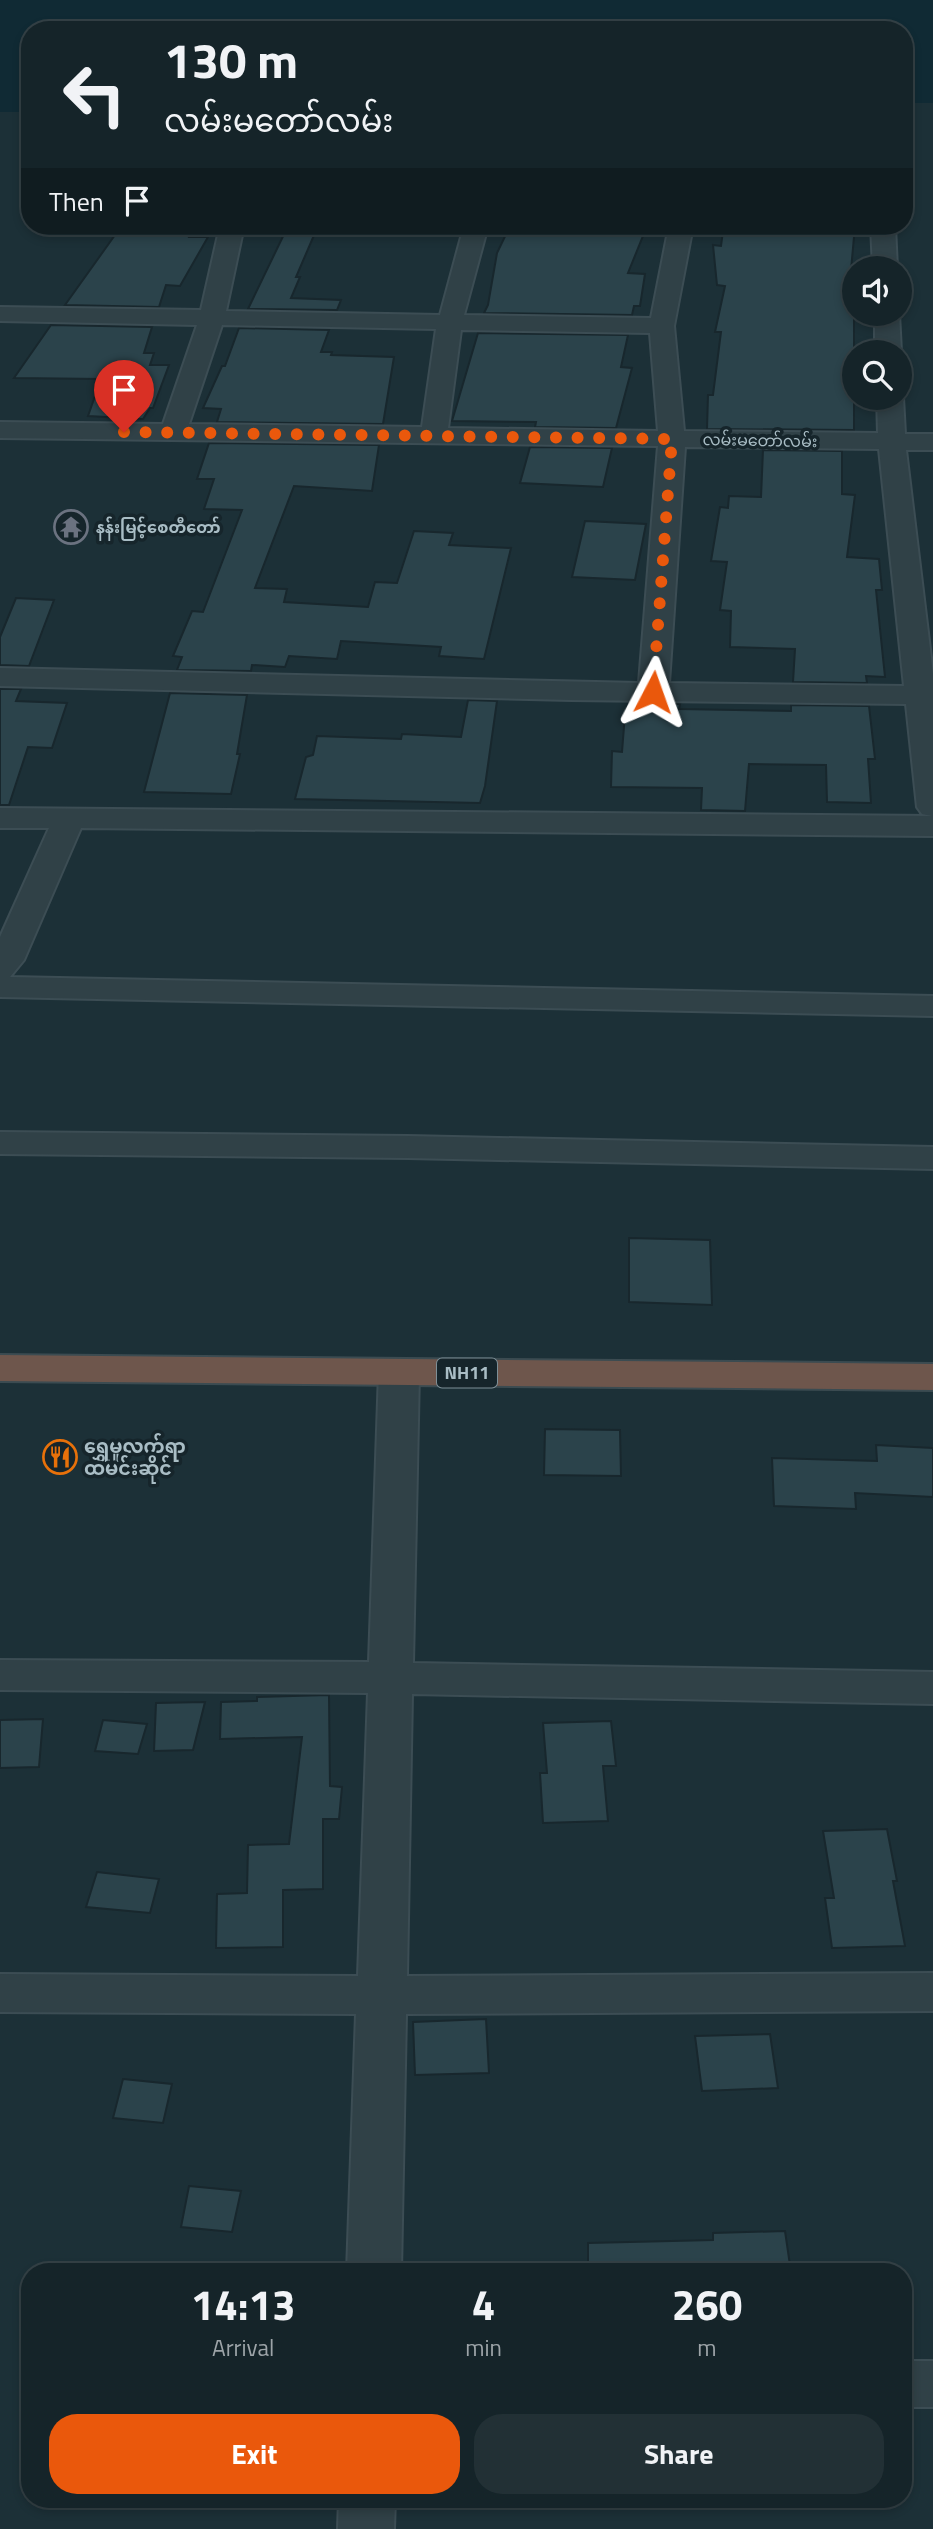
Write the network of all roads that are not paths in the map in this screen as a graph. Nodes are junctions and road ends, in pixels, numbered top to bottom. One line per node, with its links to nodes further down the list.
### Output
1 (230, 235): 7 (street)
2 (473, 235): 8 (street)
3 (679, 235): 9 (street)
4 (883, 235): 5 (street)
5 (884, 256)
6 (0, 314): 7 (street)
7 (212, 318): 8 (street); 12 (street)
8 (450, 322): 9 (street); 13 (street)
9 (662, 327): 14 (street)
10 (891, 410): 15 (street)
11 (0, 430): 12 (street, လမ်းမတော်လမ်း)
12 (173, 432): 13 (street, လမ်းမတော်လမ်း)
13 (434, 436): 14 (street, လမ်းမတော်လမ်း)
14 (672, 439): 15 (street, လမ်းမတော်လမ်း); 18 (street)
15 (892, 442): 16 (street, လမ်းမတော်လမ်း); 19 (street)
16 (933, 442)
17 (0, 677): 18 (street)
18 (653, 692): 19 (street)
19 (921, 695): 20 (street)
20 (933, 807)
21 (0, 818): 22 (street)
22 (69, 818): 23 (street); 24 (street)
23 (933, 825)
24 (0, 969)
25 (0, 986): 26 (street)
26 (933, 1006)
27 (0, 1143): 28 (street)
28 (933, 1158)
29 (0, 1368): 30 (highway, NH11)
30 (399, 1372): 31 (highway, NH11); 33 (street)
31 (933, 1377)
32 (0, 1675): 33 (street)
33 (391, 1678): 34 (street); 37 (street)
34 (933, 1688)
35 (933, 1992): 37 (street)
36 (0, 1993): 37 (street)
37 (382, 1995): 38 (street)
38 (374, 2263)
39 (912, 2384): 40 (street)
40 (933, 2384)
41 (367, 2508): 42 (street)
42 (366, 2529)

